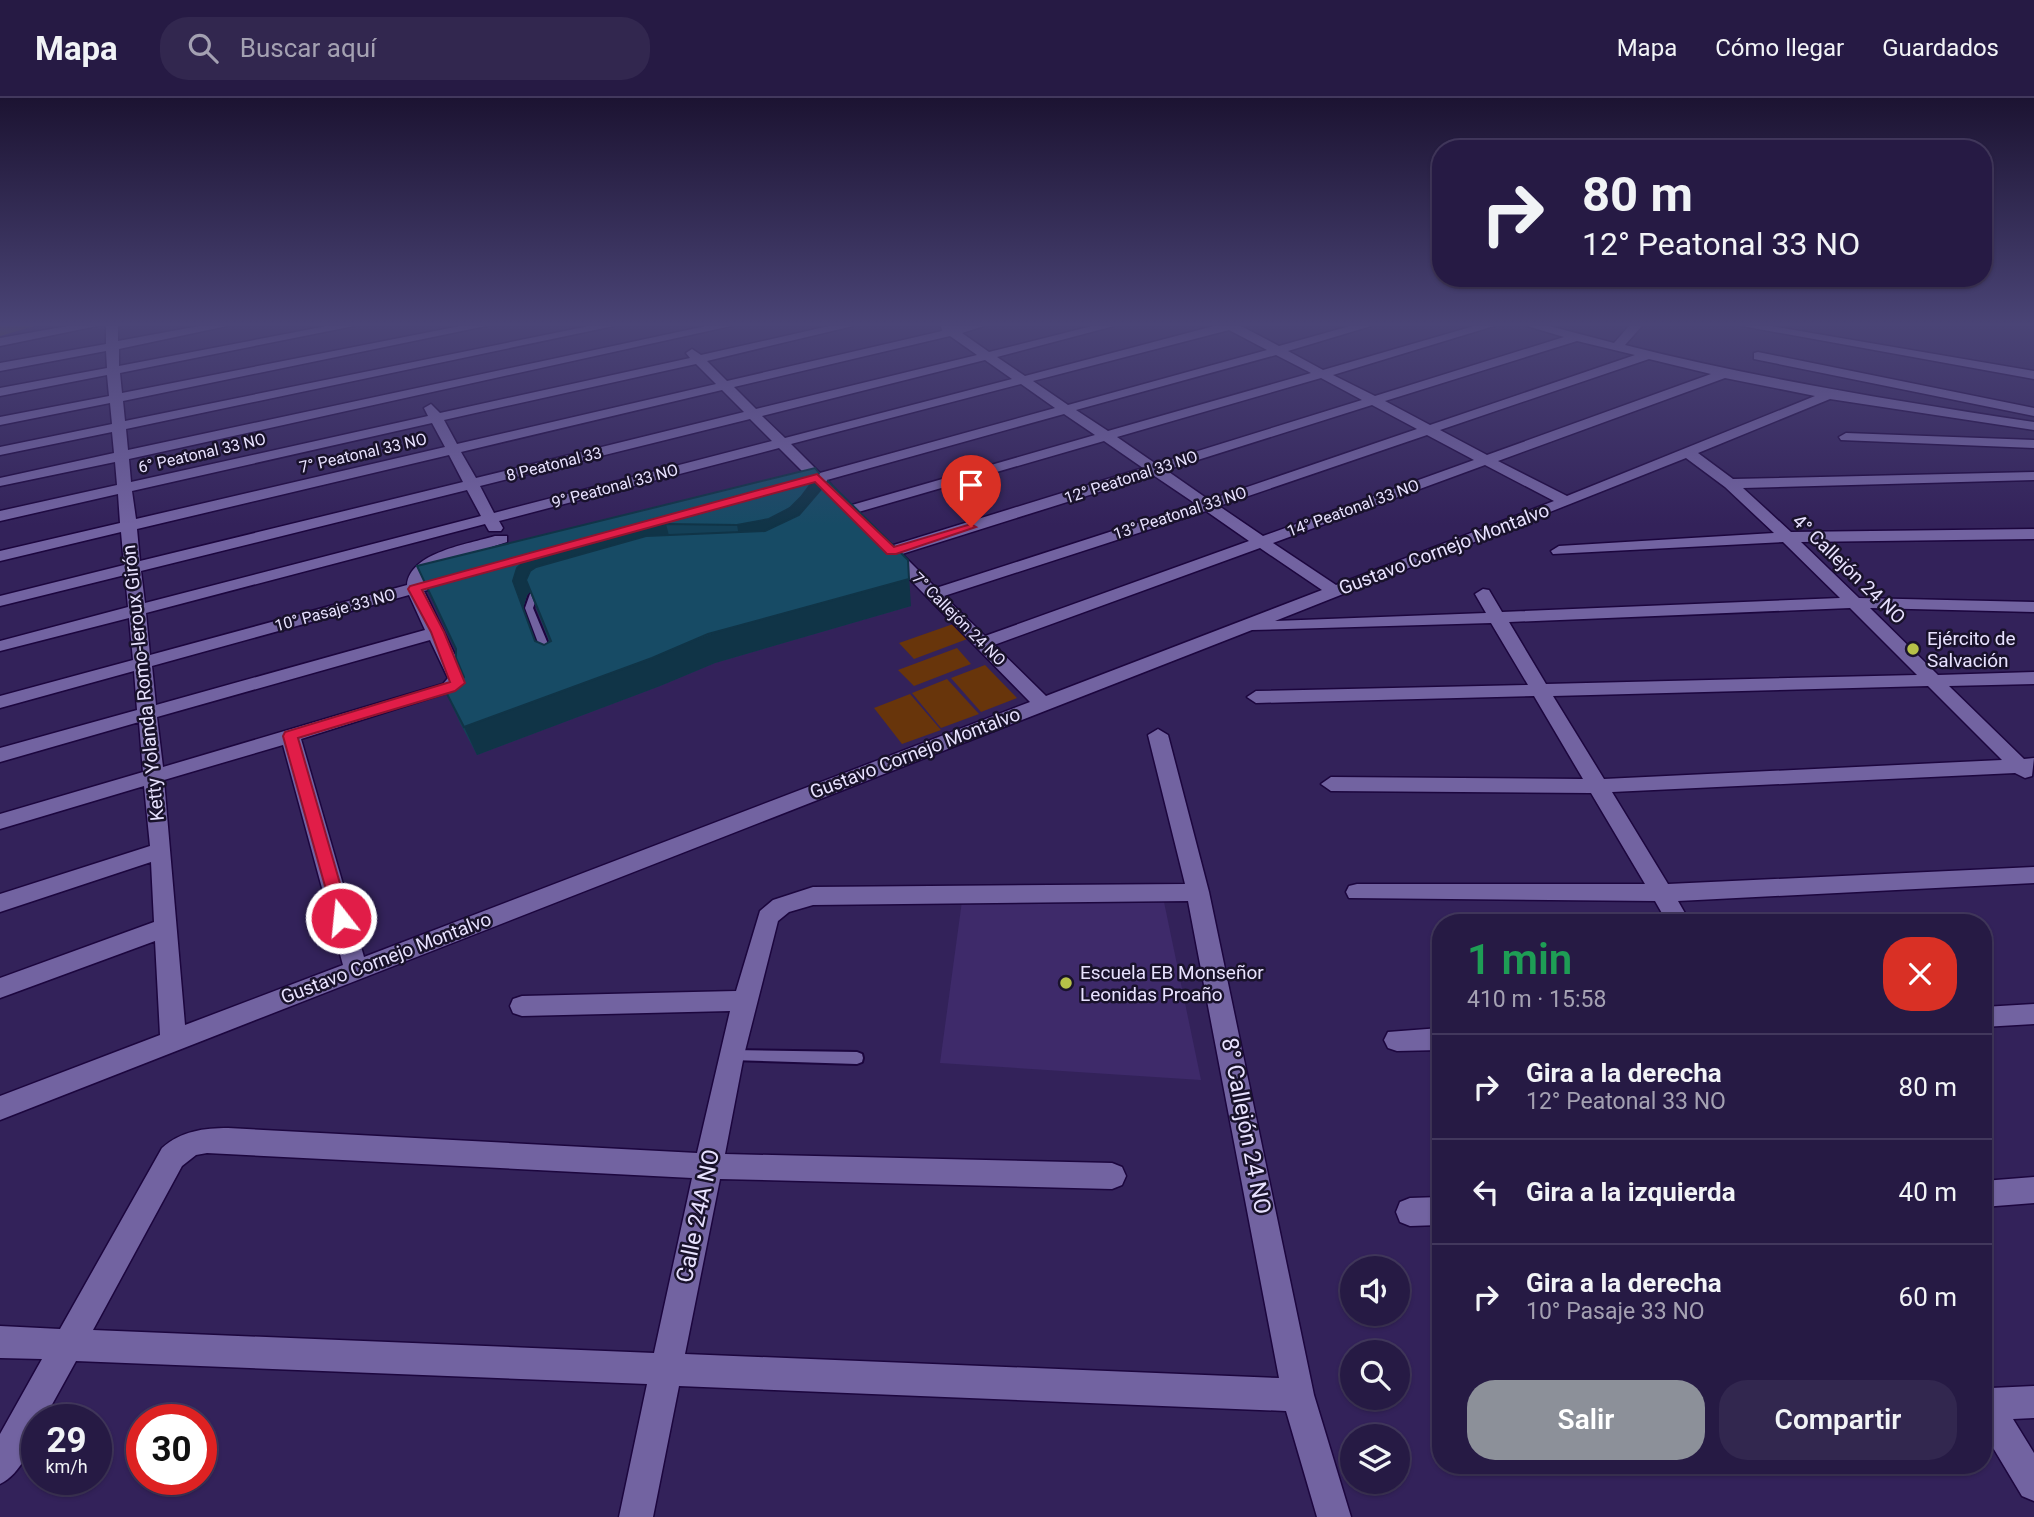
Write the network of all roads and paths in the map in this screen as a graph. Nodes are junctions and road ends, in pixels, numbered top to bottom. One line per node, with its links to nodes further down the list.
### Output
1 (115, 392): 21 (street, Ketty Yolanda Romo-leroux Girón)
2 (145, 392): 21 (street)
3 (287, 392): 29 (street)
4 (416, 392): 38 (street)
5 (423, 392): 26 (street)
6 (551, 392): 26 (street, 6° Peatonal 33 NO)
7 (699, 392): 35 (street, 7° Peatonal 33 NO)
8 (731, 392): 25 (street, 7° Callejón 24 NO)
9 (842, 392): 25 (street, 8 Peatonal 33)
10 (976, 392): 33 (street, 9° Peatonal 33 NO)
11 (1041, 392): 23 (street)
12 (1127, 392): 23 (street)
13 (1264, 392): 31 (street)
14 (1357, 392): 22 (street)
15 (1396, 392): 22 (street, 12° Peatonal 33 NO)
16 (1536, 392): 30 (street, 13° Peatonal 33 NO)
17 (1674, 392): 39 (street, 14° Peatonal 33 NO)
18 (1811, 392): 20 (street)
19 (1937, 392): 24 (street)
20 (1829, 396): 28 (street); 37 (street, Gustavo Cornejo Montalvo)
21 (115, 398): 27 (street); 29 (street, Ketty Yolanda Romo-leroux Girón)
22 (1371, 400): 30 (street); 40 (street, 12° Peatonal 33 NO)
23 (1066, 409): 31 (street); 42 (street)
24 (2034, 412)
25 (754, 414): 33 (street, 7° Callejón 24 NO); 44 (street, 8 Peatonal 33)
26 (437, 418): 35 (street); 46 (street, 6° Peatonal 33 NO)
27 (0, 421)
28 (2034, 426)
29 (118, 427): 36 (street); 38 (street, Ketty Yolanda Romo-leroux Girón)
30 (1425, 429): 39 (street); 50 (street, 13° Peatonal 33 NO)
31 (1107, 437): 40 (street); 48 (street)
32 (1846, 437): 34 (street)
33 (782, 443): 42 (street, 7° Callejón 24 NO); 52 (street, 9° Peatonal 33 NO)
34 (2034, 444)
35 (453, 450): 44 (street); 53 (street, 7° Peatonal 33 NO)
36 (0, 451)
37 (1688, 453): 45 (street, 4° Callejón 24 NO); 49 (street, Gustavo Cornejo Montalvo)
38 (121, 456): 43 (street); 46 (street, Ketty Yolanda Romo-leroux Girón)
39 (1487, 460): 49 (street); 56 (street, 14° Peatonal 33 NO)
40 (1155, 470): 50 (street); 58 (street, 12° Peatonal 33 NO)
41 (2034, 476): 45 (street)
42 (817, 478): 47 (street); 48 (street, 7° Callejón 24 NO)
43 (0, 482)
44 (471, 484): 52 (street); 60 (street, 8 Peatonal 33)
45 (1730, 484): 55 (street, 4° Callejón 24 NO)
46 (124, 489): 51 (street, 6° Peatonal 33 NO); 53 (street, Ketty Yolanda Romo-leroux Girón)
47 (773, 490)
48 (842, 502): 58 (street, 7° Callejón 24 NO)
49 (1566, 502): 64 (street, Gustavo Cornejo Montalvo)
50 (1207, 505): 56 (street); 66 (street, 13° Peatonal 33 NO)
51 (0, 516)
52 (490, 518): 63 (street); 70 (street, 9° Peatonal 33 NO)
53 (128, 526): 59 (street, 7° Peatonal 33 NO); 60 (street, Ketty Yolanda Romo-leroux Girón)
54 (2034, 534): 55 (street)
55 (1787, 537): 57 (street); 68 (street, 4° Callejón 24 NO)
56 (1261, 542): 64 (street); 74 (street, 14° Peatonal 33 NO)
57 (1559, 551)
58 (891, 552): 66 (street, 7° Callejón 24 NO)
59 (0, 556)
60 (131, 568): 67 (street, 8 Peatonal 33); 70 (street, Ketty Yolanda Romo-leroux Girón)
61 (464, 575): 63 (street, 10° Pasaje 33 NO)
62 (554, 586): 77 (lane)
63 (415, 589): 73 (street); 76 (street, 10° Pasaje 33 NO)
64 (1334, 592): 72 (street, Gustavo Cornejo Montalvo)
65 (1483, 593): 71 (street)
66 (933, 594): 74 (street, 7° Callejón 24 NO)
67 (0, 601)
68 (1855, 603): 69 (street); 71 (street); 79 (street, 4° Callejón 24 NO)
69 (2034, 607)
70 (135, 611): 75 (street, 9° Peatonal 33 NO); 76 (street, Ketty Yolanda Romo-leroux Girón)
71 (1496, 616): 72 (street); 80 (street)
72 (1240, 628): 83 (street, Gustavo Cornejo Montalvo)
73 (438, 632): 84 (street); 86 (street)
74 (982, 643): 83 (street, 7° Callejón 24 NO)
75 (0, 646)
76 (140, 663): 82 (street, 10° Pasaje 33 NO); 84 (street, Ketty Yolanda Romo-leroux Girón)
77 (553, 668)
78 (2034, 678): 79 (street)
79 (1931, 679): 80 (street); 88 (street, 4° Callejón 24 NO)
80 (1540, 690): 81 (street); 91 (street)
81 (1256, 697)
82 (0, 702)
83 (1043, 704): 101 (street, Gustavo Cornejo Montalvo)
84 (145, 713): 87 (street); 89 (street, Ketty Yolanda Romo-leroux Girón)
85 (1158, 735): 95 (street, 8° Callejón 24 NO)
86 (290, 736): 89 (street); 101 (street)
87 (0, 755)
88 (2029, 770): 91 (street)
89 (151, 775): 92 (street); 93 (street, Ketty Yolanda Romo-leroux Girón)
90 (1331, 784): 91 (street)
91 (1598, 786): 97 (street)
92 (0, 822)
93 (160, 850): 98 (street); 100 (street, Ketty Yolanda Romo-leroux Girón)
94 (2034, 876): 97 (street)
95 (1198, 892): 103 (street, Calle 24A NO); 122 (street, 8° Callejón 24 NO)
96 (1357, 892): 97 (street)
97 (1662, 893): 99 (street)
98 (0, 903)
99 (1674, 914)
100 (167, 926): 102 (street); 109 (street, Ketty Yolanda Romo-leroux Girón)
101 (356, 970): 109 (street, Gustavo Cornejo Montalvo)
102 (0, 988)
103 (746, 1001): 104 (street); 110 (street, Calle 24A NO)
104 (522, 1006)
105 (2034, 1014): 106 (street)
106 (1992, 1016)
107 (1432, 1039): 108 (street)
108 (1397, 1040)
109 (173, 1041): 112 (street, Gustavo Cornejo Montalvo)
110 (731, 1055): 111 (lane); 113 (street, Calle 24A NO)
111 (857, 1058)
112 (0, 1108)
113 (708, 1166): 114 (street); 120 (street); 121 (street, Calle 24A NO)
114 (1112, 1176)
115 (2034, 1190): 116 (street)
116 (1992, 1193)
117 (1432, 1211): 118 (street)
118 (1410, 1212)
119 (0, 1342): 120 (street)
120 (68, 1345): 121 (street); 126 (street)
121 (667, 1370): 122 (street); 128 (street, Calle 24A NO)
122 (1298, 1395): 129 (street, 8° Callejón 24 NO)
123 (2034, 1402): 124 (street)
124 (1992, 1404)
125 (1992, 1417): 127 (street)
126 (0, 1467)
127 (2034, 1483)
128 (636, 1517)
129 (1334, 1517)

